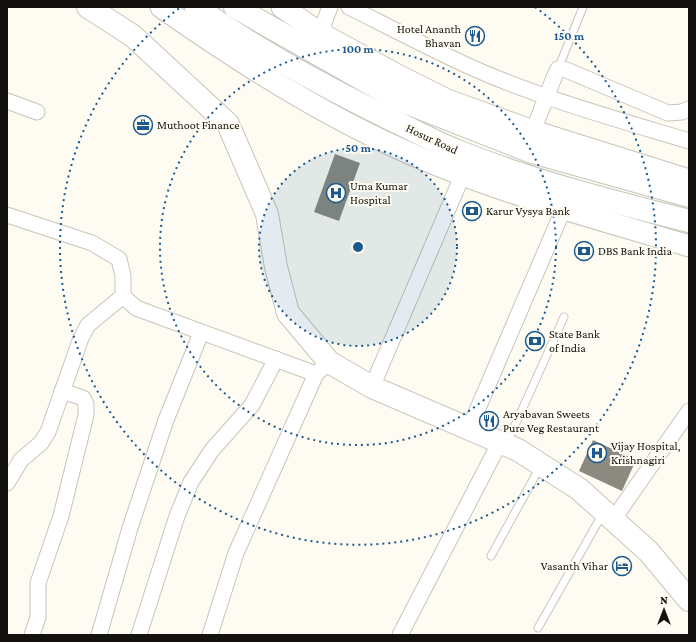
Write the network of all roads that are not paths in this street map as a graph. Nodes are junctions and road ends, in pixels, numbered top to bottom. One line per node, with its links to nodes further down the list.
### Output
1 (88, 7): 28 (main road)
2 (161, 7): 17 (street)
3 (196, 7): 22 (main road, Hosur Road)
4 (235, 7): 19 (main road, Hosur Road)
5 (282, 7): 9 (street)
6 (330, 7): 9 (street)
7 (349, 7): 11 (street)
8 (583, 7): 10 (lane)
9 (320, 33): 15 (street)
10 (558, 69): 11 (street); 13 (street)
11 (547, 96): 15 (street); 16 (street)
12 (7, 101): 14 (street)
13 (689, 109)
14 (37, 112)
15 (532, 131): 18 (street)
16 (689, 141)
17 (463, 174): 20 (street); 29 (street)
18 (689, 180)
19 (689, 196)
20 (564, 208): 23 (street); 32 (street)
21 (7, 216): 24 (street)
22 (689, 221)
23 (689, 246)
24 (124, 296): 26 (street); 30 (street)
25 (564, 317): 33 (lane)
26 (201, 333): 27 (street); 41 (street)
27 (276, 360): 28 (street); 42 (street)
28 (322, 368): 29 (main road); 43 (street)
29 (372, 387): 32 (main road)
30 (62, 391): 35 (street); 40 (street)
31 (689, 411): 36 (street)
32 (469, 429): 33 (main road)
33 (503, 444): 34 (main road); 44 (street)
34 (541, 465): 36 (main road); 37 (lane)
35 (7, 483)
36 (608, 515): 38 (main road); 39 (lane)
37 (490, 556)
38 (689, 600)
39 (538, 628)
40 (32, 635)
41 (99, 635)
42 (139, 635)
43 (210, 635)
44 (400, 635)

